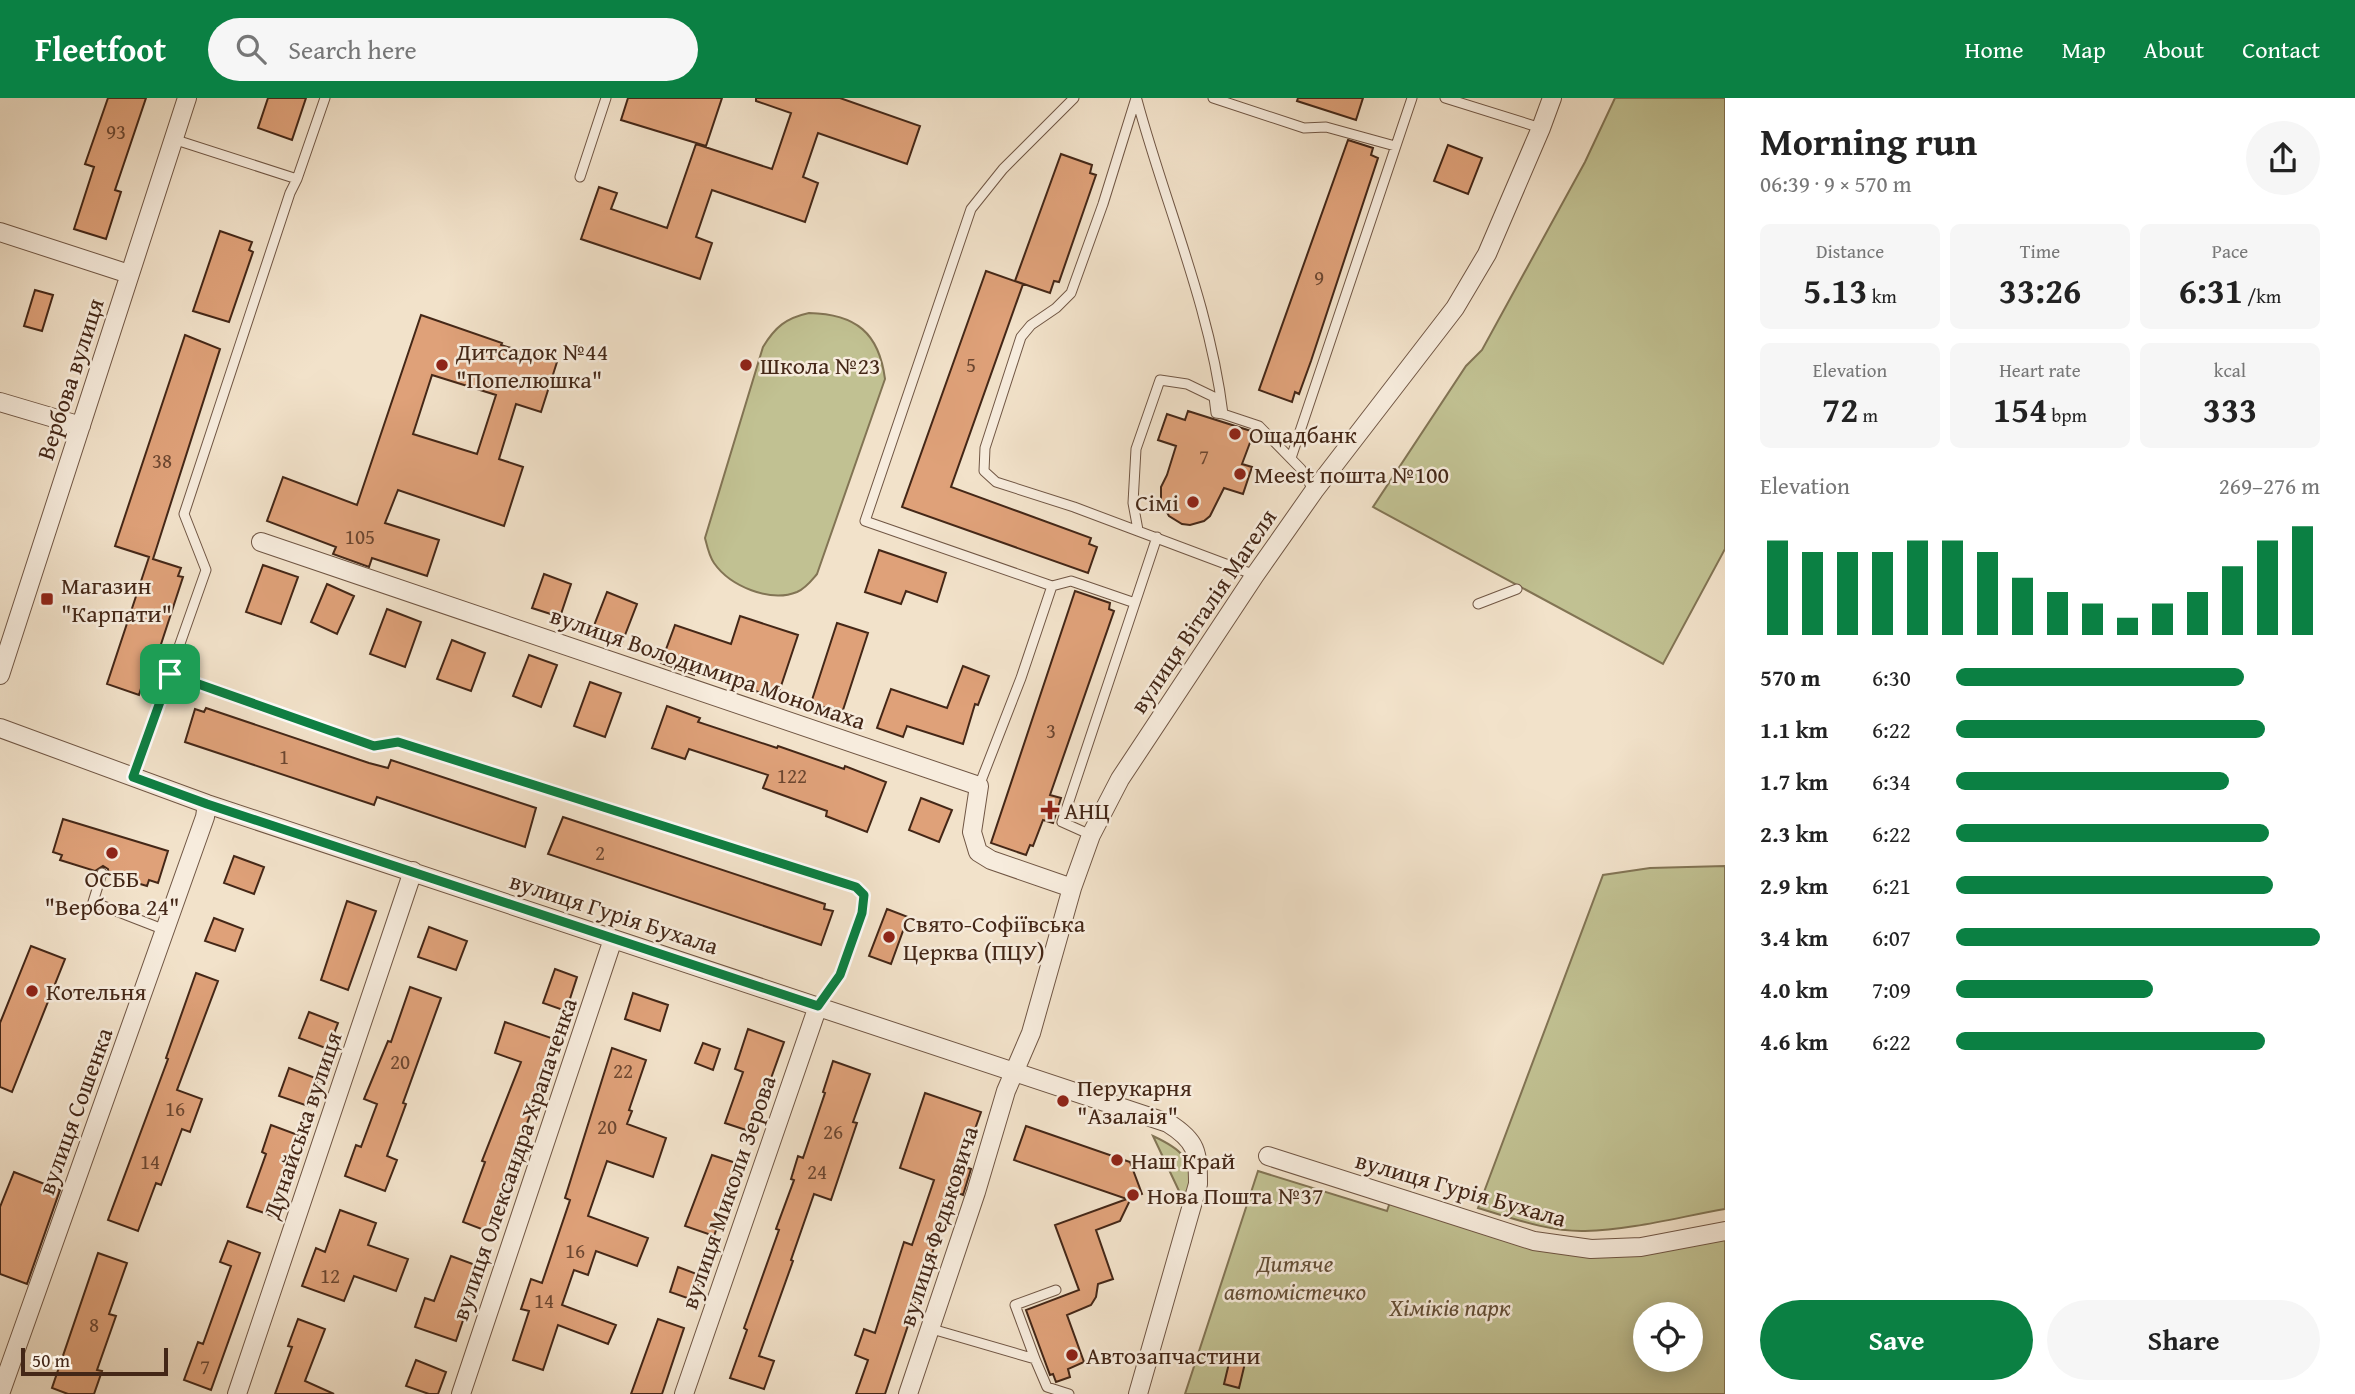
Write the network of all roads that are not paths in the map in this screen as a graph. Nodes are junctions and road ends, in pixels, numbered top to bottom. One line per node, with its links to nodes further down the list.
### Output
1 (187, 98): 10 (street, Вербова вулиця)
2 (325, 98): 13 (lane)
3 (606, 98): 12 (lane)
4 (1074, 98): 25 (lane)
5 (1213, 98): 11 (lane)
6 (1412, 98): 11 (lane)
7 (1445, 98): 9 (lane)
8 (1552, 98): 9 (street, вулиця Віталія Магеля)
9 (1541, 128): 20 (street, вулиця Віталія Магеля)
10 (173, 139): 13 (lane); 15 (street, Вербова вулиця)
11 (1395, 146): 19 (lane)
12 (580, 177)
13 (297, 179): 29 (lane)
14 (0, 232): 15 (street)
15 (129, 274): 18 (street, Вербова вулиця)
16 (0, 402): 18 (street)
17 (1223, 414): 19 (lane); 21 (lane); 21 (lane)
18 (81, 426): 30 (street, Вербова вулиця)
19 (1291, 458): 20 (lane)
20 (1314, 491): 24 (street, вулиця Віталія Магеля)
21 (1138, 530): 22 (lane)
22 (1157, 537): 24 (lane); 27 (lane)
23 (261, 542): 33 (street, вулиця Володимира Мономаха)
24 (1255, 575): 35 (street, вулиця Віталія Магеля)
25 (1052, 586): 27 (lane); 33 (lane)
26 (1517, 589): 28 (lane)
27 (1135, 603): 35 (lane)
28 (1478, 604)
29 (170, 674): 32 (lane); 41 (lane)
30 (0, 675)
31 (0, 728): 32 (street, вулиця Гурія Бухала)
32 (133, 777): 34 (street, вулиця Гурія Бухала)
33 (979, 786): 38 (street)
34 (207, 804): 36 (street, вулиця Гурія Бухала); 39 (street, вулиця Сошенка)
35 (1091, 835): 38 (street, вулиця Віталія Магеля)
36 (413, 871): 40 (street, вулиця Гурія Бухала); 49 (street, Дунайська вулиця)
37 (102, 873): 39 (lane)
38 (1072, 888): 42 (street, вулиця Віталія Магеля)
39 (165, 930): 48 (street, вулиця Сошенка)
40 (613, 939): 41 (street, вулиця Гурія Бухала); 50 (street, вулиця Олександра Храпаченка)
41 (818, 1006): 42 (street, вулиця Гурія Бухала); 51 (street, вулиця Миколи Зерова)
42 (1014, 1072): 46 (street, вулиця Федьковича); 54 (street, вулиця Гурія Бухала)
43 (1268, 1156): 44 (street, вулиця Гурія Бухала)
44 (1725, 1231)
45 (1056, 1290): 47 (lane)
46 (932, 1329): 47 (lane); 52 (street, вулиця Федьковича)
47 (1035, 1359): 53 (lane)
48 (0, 1394)
49 (237, 1394)
50 (461, 1394)
51 (684, 1394)
52 (908, 1394)
53 (1069, 1394)
54 (1138, 1394)

